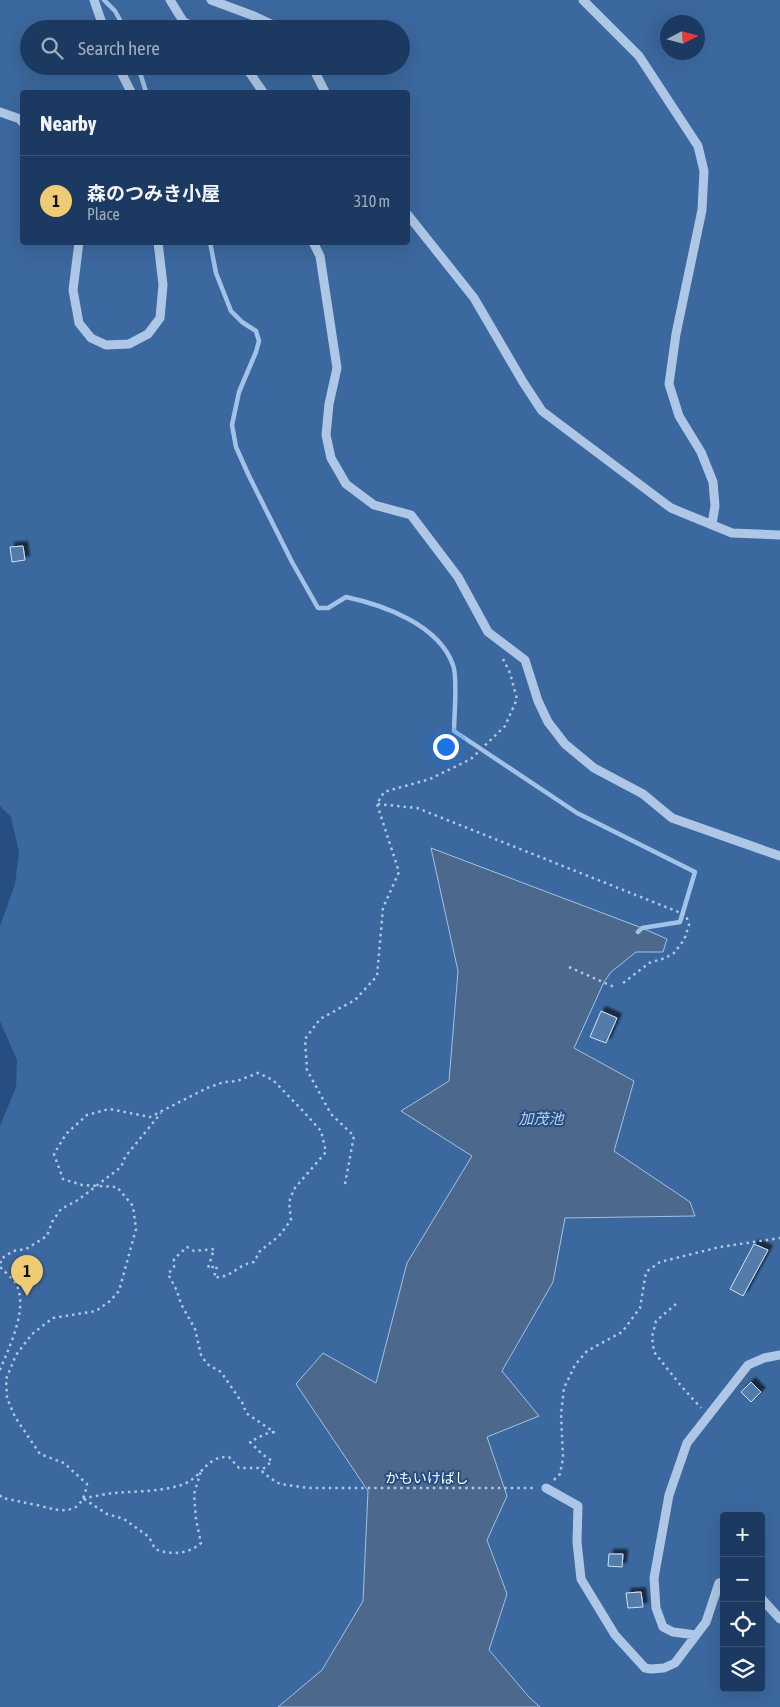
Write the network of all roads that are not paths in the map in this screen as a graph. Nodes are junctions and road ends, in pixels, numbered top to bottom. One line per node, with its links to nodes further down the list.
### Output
1 (94, 0): 5 (street)
2 (170, 0): 6 (street)
3 (211, 0): 7 (street)
4 (584, 0): 20 (street)
5 (101, 20)
6 (182, 20)
7 (263, 20)
8 (122, 75): 11 (street)
9 (251, 75): 12 (street)
10 (316, 75): 13 (street)
11 (130, 90)
12 (262, 90)
13 (324, 90)
14 (0, 112): 15 (street)
15 (20, 119)
16 (410, 218): 20 (street)
17 (79, 245): 18 (street)
18 (158, 245)
19 (314, 245): 22 (street)
20 (712, 524): 21 (street)
21 (780, 535)
22 (780, 856)
23 (780, 1354): 28 (street)
24 (546, 1488): 28 (street)
25 (720, 1583): 28 (street)
26 (765, 1602): 27 (street)
27 (780, 1619)
28 (696, 1635)

